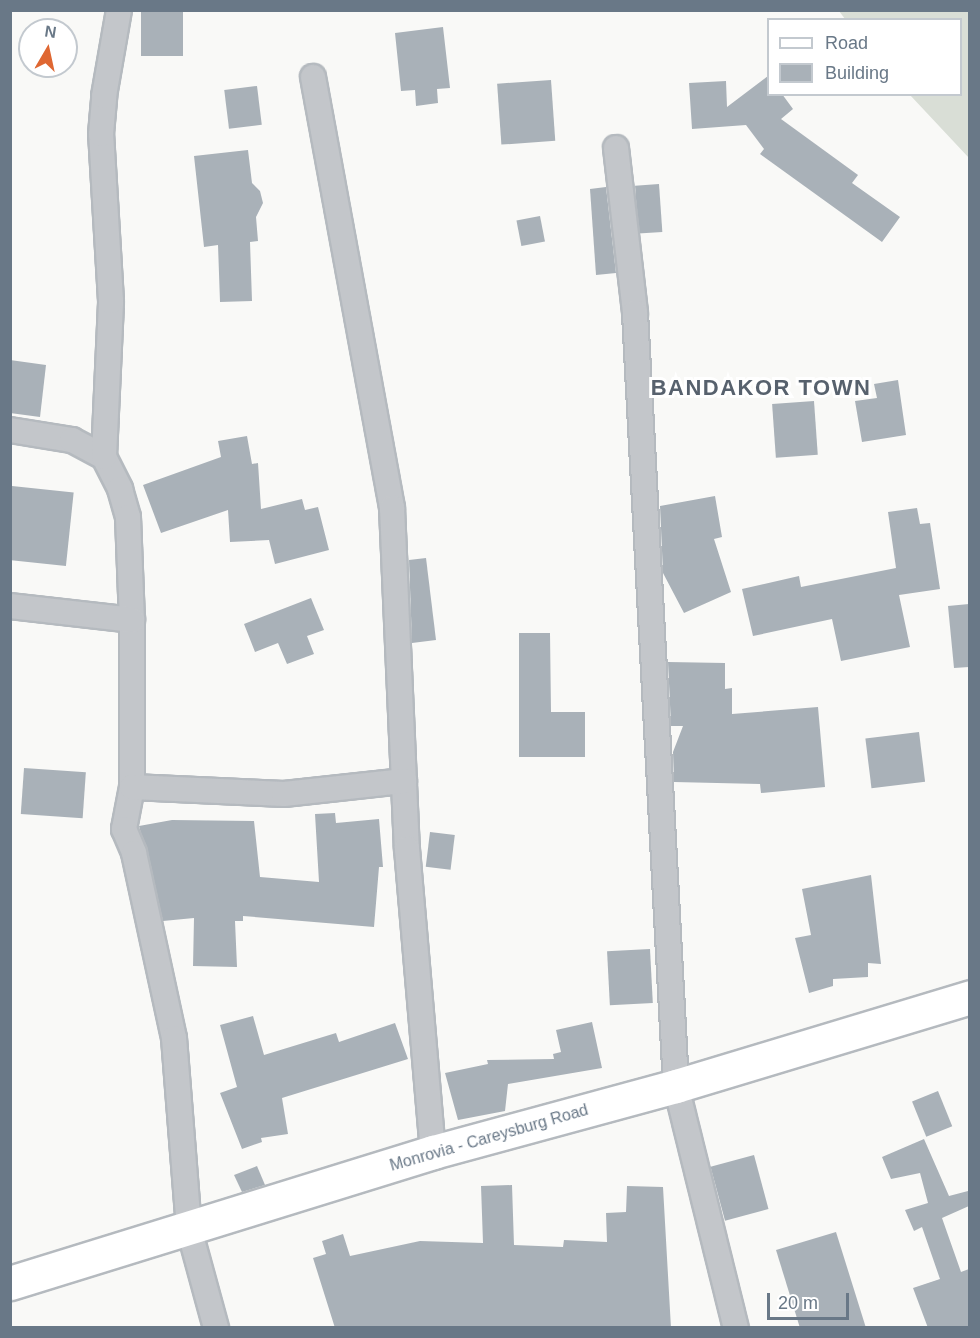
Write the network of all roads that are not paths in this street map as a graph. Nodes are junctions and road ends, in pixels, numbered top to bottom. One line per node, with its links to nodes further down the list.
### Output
1 (119, 10): 5 (street)
2 (313, 77): 8 (street)
3 (616, 148): 11 (street)
4 (10, 430): 5 (street)
5 (104, 457): 7 (street)
6 (10, 606): 7 (street)
7 (132, 620): 9 (street)
8 (404, 781): 9 (street); 12 (street)
9 (132, 787): 13 (street)
10 (969, 997): 11 (main road, Monrovia - Careysburg Road)
11 (676, 1086): 12 (main road, Monrovia - Careysburg Road); 16 (street)
12 (433, 1152): 13 (main road, Monrovia - Careysburg Road)
13 (189, 1229): 14 (main road, Monrovia - Careysburg Road); 15 (street)
14 (10, 1283)
15 (216, 1328)
16 (736, 1328)

